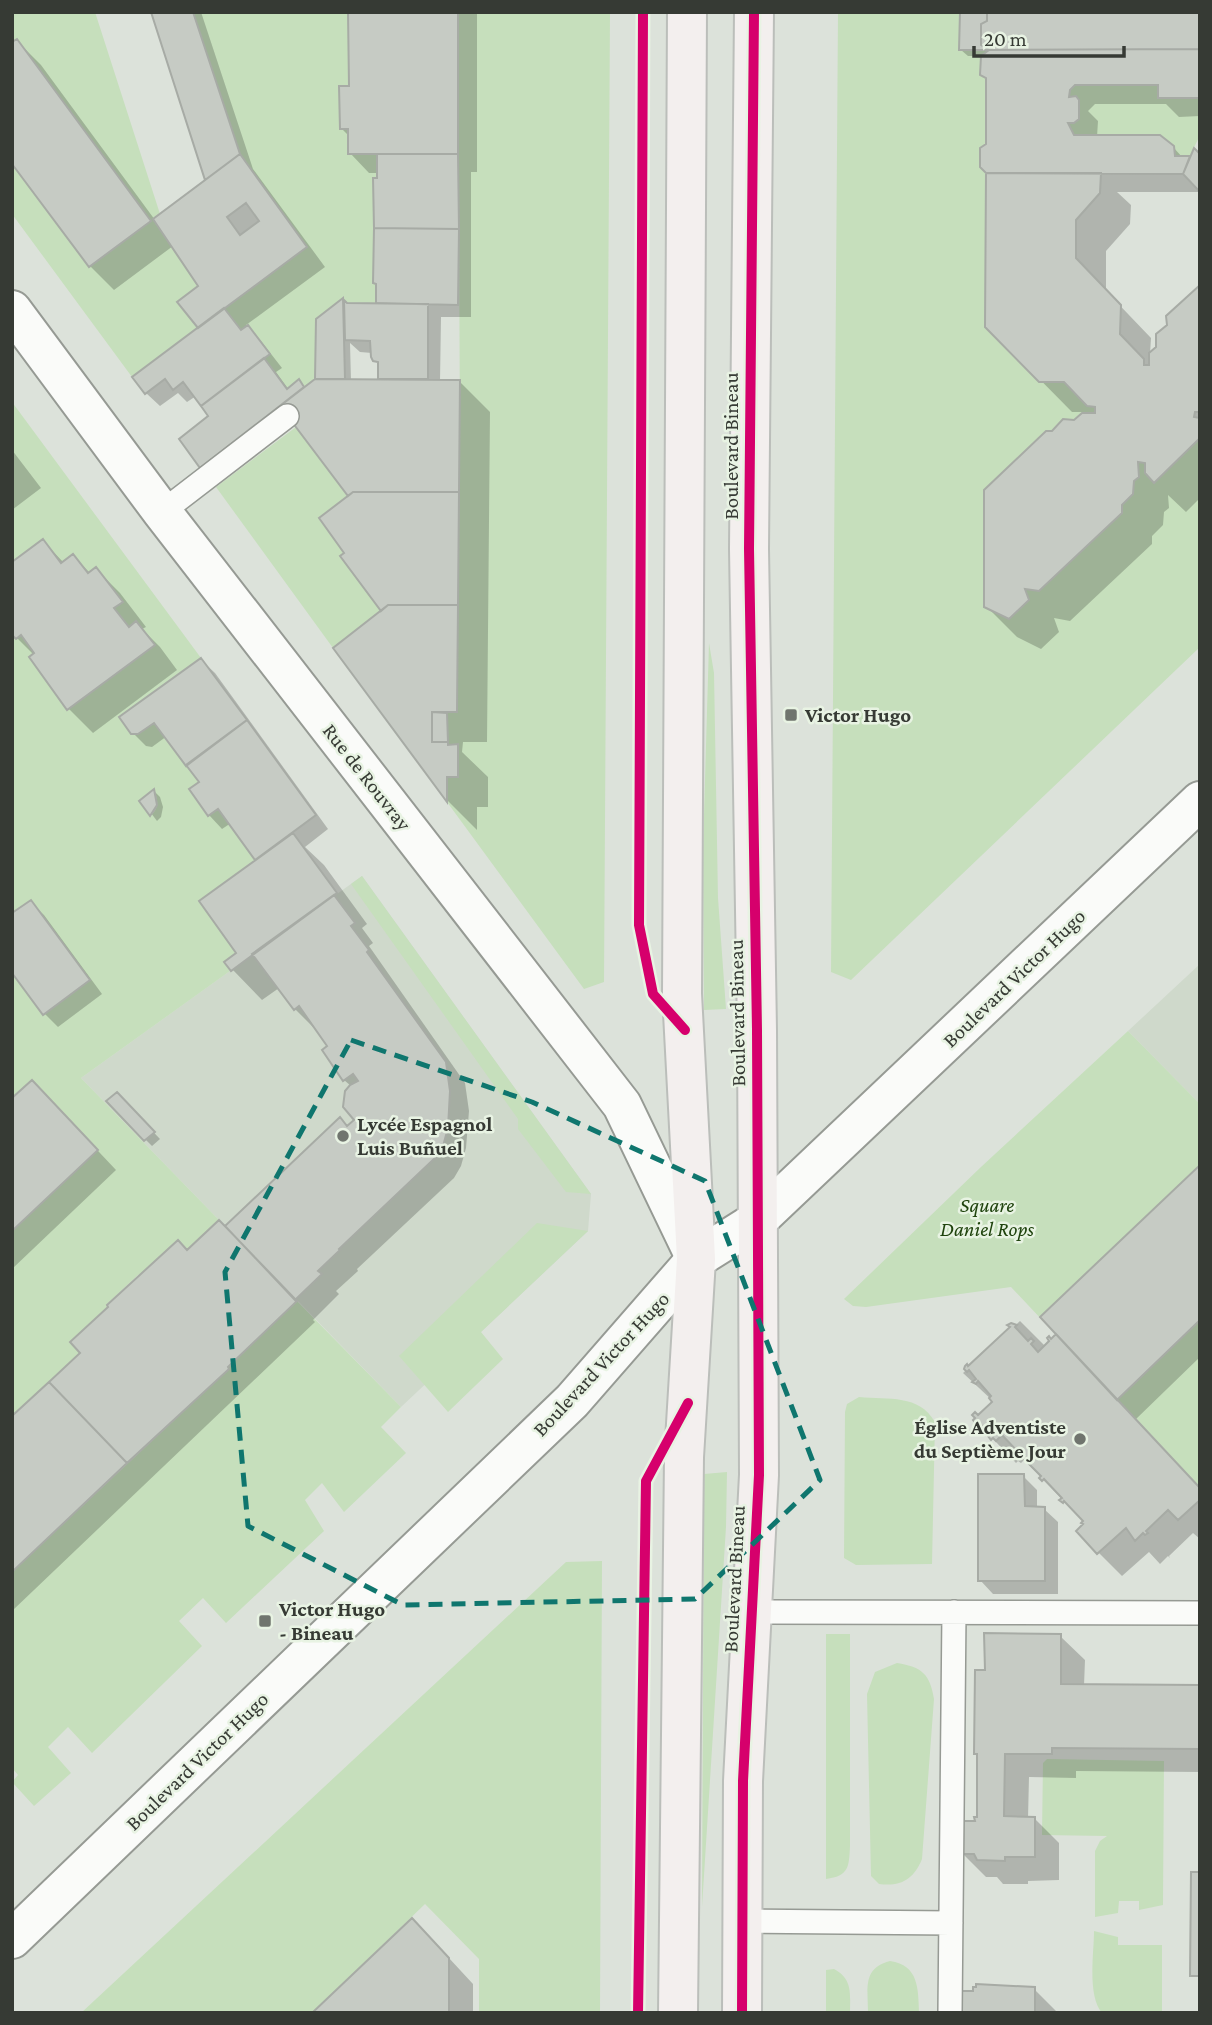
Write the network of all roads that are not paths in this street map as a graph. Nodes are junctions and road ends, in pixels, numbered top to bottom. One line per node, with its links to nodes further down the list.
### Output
1 (687, 12): 8 (main road)
2 (754, 12): 7 (main road, Boulevard Bineau)
3 (12, 310): 5 (street, Rue de Rouvray)
4 (287, 416): 5 (lane)
5 (162, 512): 8 (street, Rue de Rouvray)
6 (1200, 801): 7 (street, Boulevard Victor Hugo)
7 (758, 1220): 8 (street, Boulevard Victor Hugo); 9 (main road, Boulevard Bineau)
8 (696, 1259): 14 (street, Boulevard Victor Hugo); 15 (main road)
9 (752, 1612): 10 (lane); 12 (main road, Boulevard Bineau)
10 (954, 1612): 11 (lane); 13 (lane)
11 (1200, 1613)
12 (743, 1921): 13 (lane); 16 (main road, Boulevard Bineau)
13 (951, 1923): 17 (lane)
14 (12, 1940)
15 (678, 2013)
16 (742, 2013)
17 (950, 2013)

